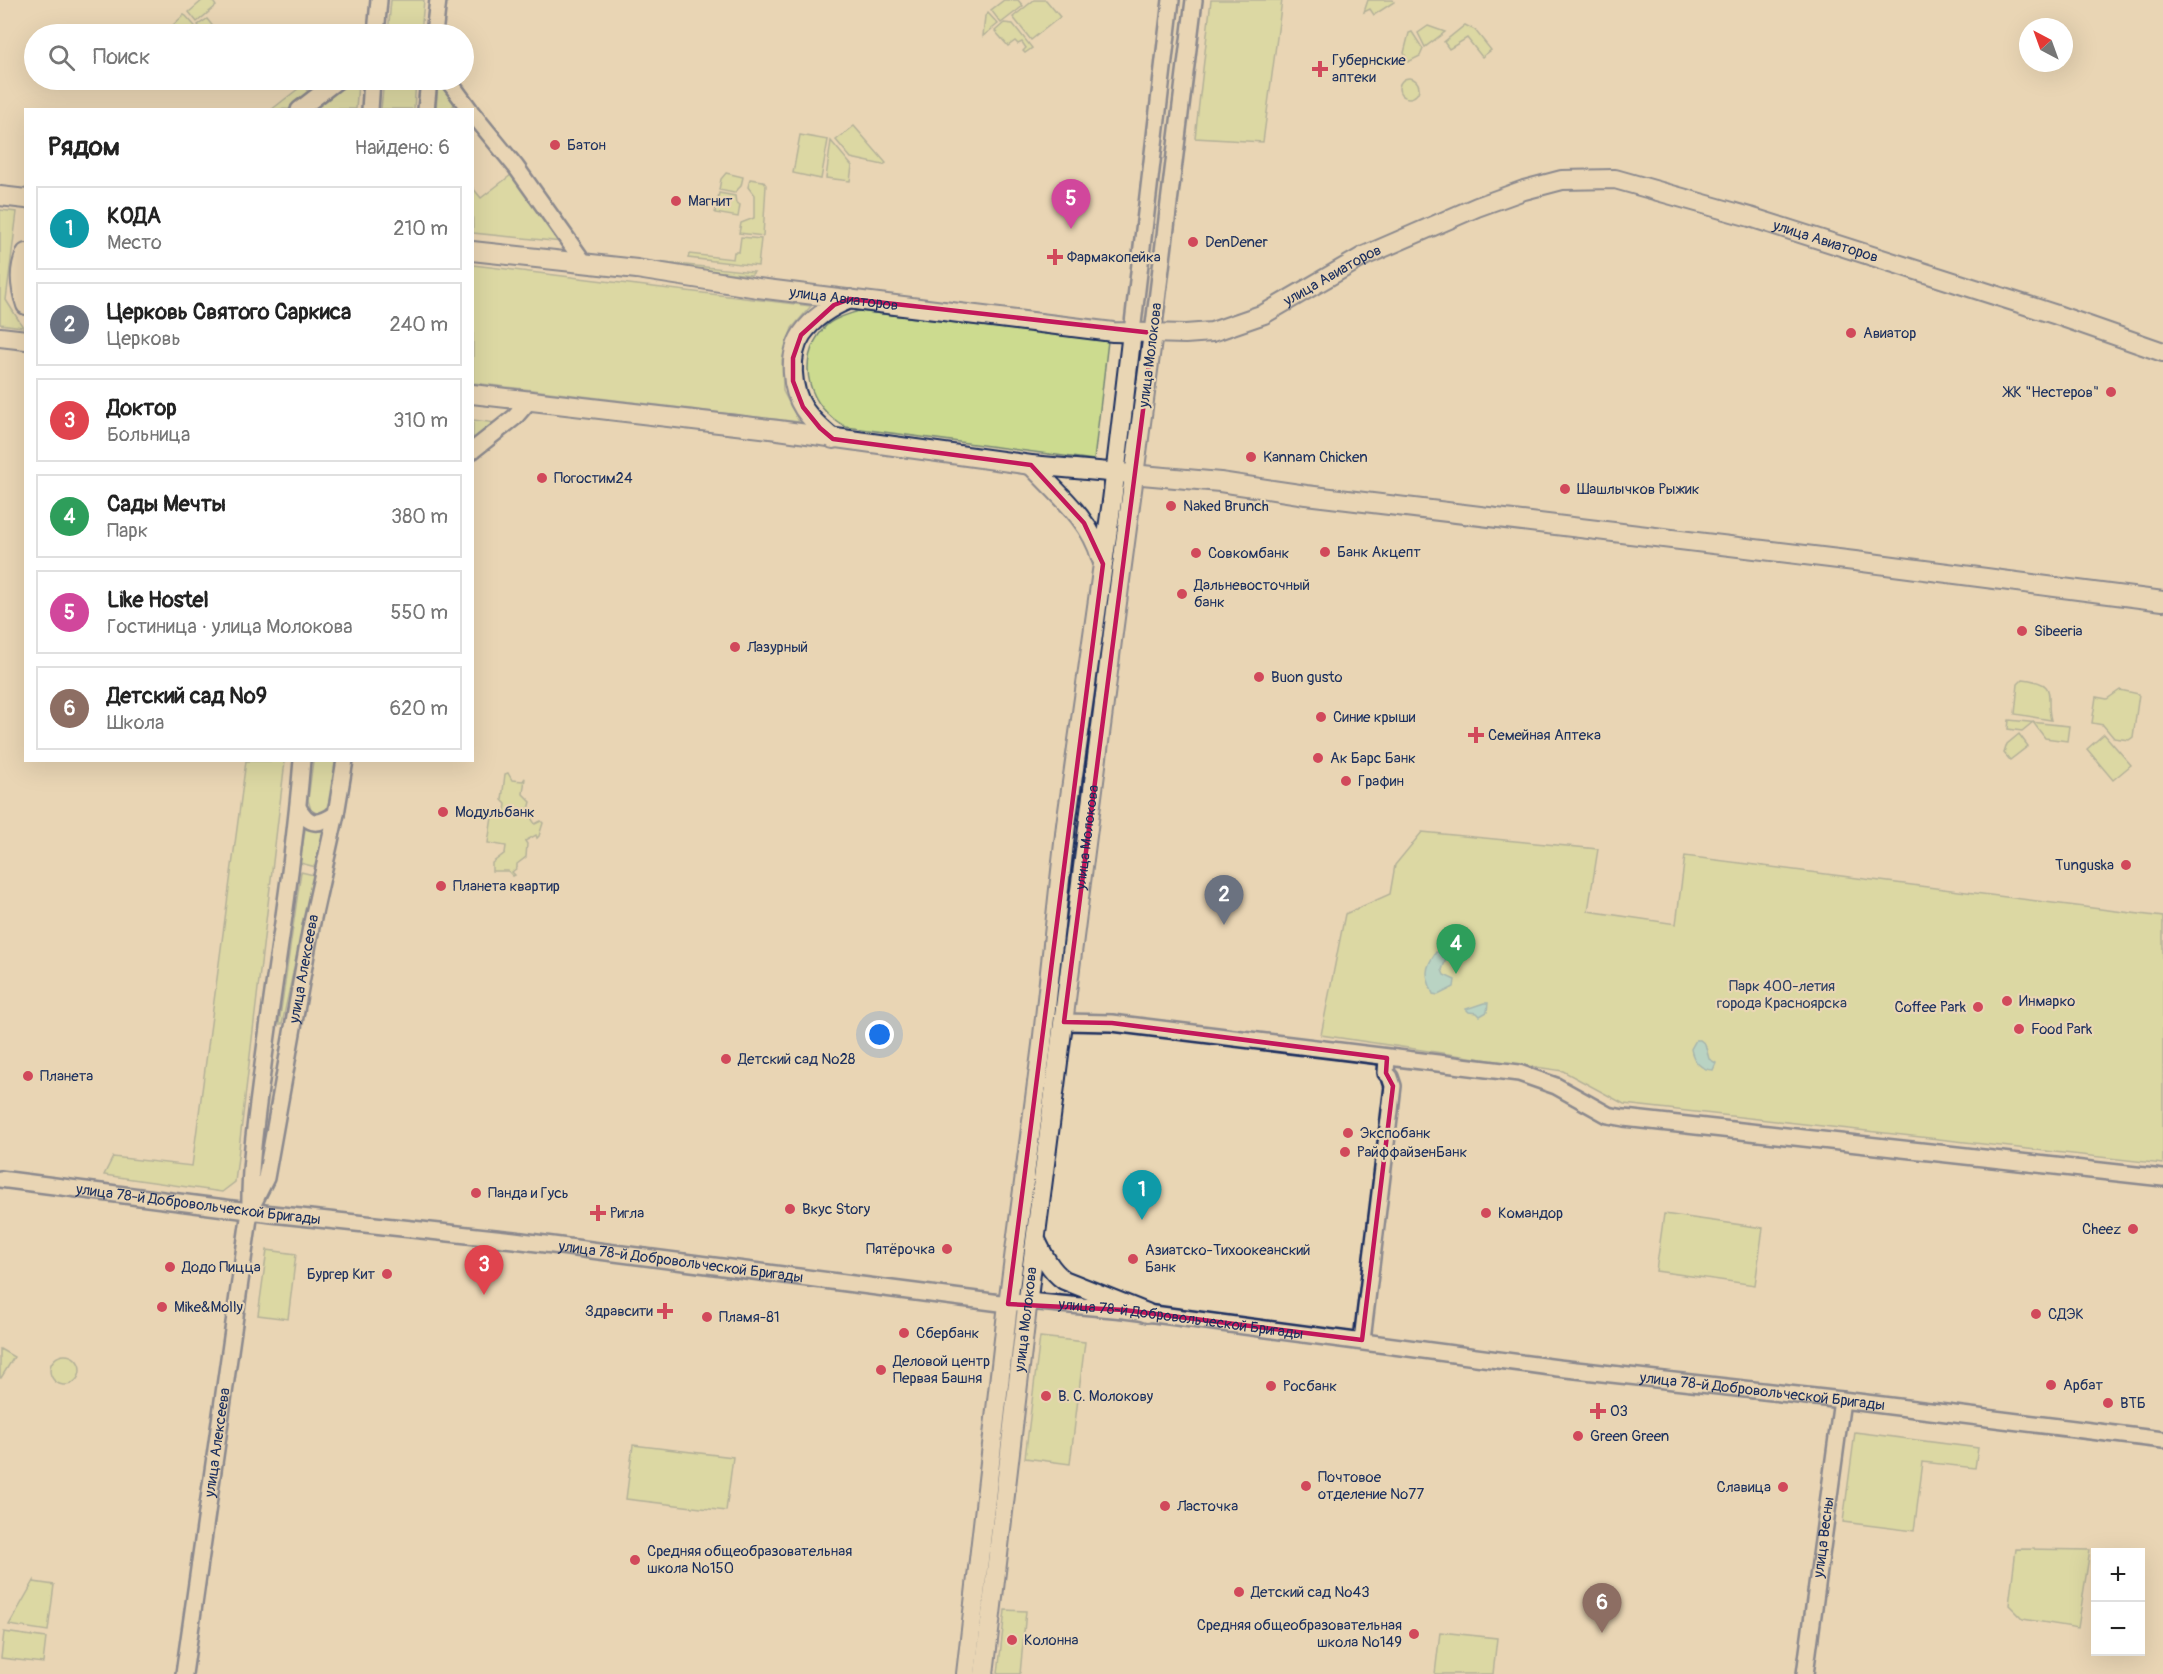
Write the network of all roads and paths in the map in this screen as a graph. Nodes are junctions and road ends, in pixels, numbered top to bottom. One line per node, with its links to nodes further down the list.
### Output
1 (379, 0): 5 (street)
2 (438, 0): 6 (street)
3 (1171, 0): 23 (street, улица Молокова)
4 (1194, 0): 24 (street, улица Молокова)
5 (377, 24)
6 (435, 24)
7 (325, 90): 11 (street)
8 (371, 90): 12 (street)
9 (428, 90): 13 (street)
10 (455, 90): 14 (street)
11 (302, 108)
12 (370, 108)
13 (426, 108)
14 (469, 108)
15 (474, 115): 20 (street)
16 (0, 196): 17 (main road)
17 (24, 199)
18 (474, 251): 20 (main road, улица Авиаторов)
19 (24, 256): 21 (main road)
20 (585, 264): 22 (main road, улица Авиаторов)
21 (24, 299)
22 (850, 299): 23 (main road, улица Авиаторов); 30 (main road)
23 (1132, 332): 24 (main road, улица Авиаторов); 33 (main road, улица Молокова)
24 (1153, 333): 27 (main road, улица Авиаторов); 34 (main road, улица Молокова)
25 (0, 337): 26 (main road)
26 (24, 340)
27 (2163, 352)
28 (474, 394): 29 (main road)
29 (528, 402): 30 (main road); 31 (street)
30 (833, 439): 32 (main road)
31 (474, 450)
32 (1031, 465): 33 (main road); 35 (main road)
33 (1115, 473): 34 (main road); 35 (main road, улица Молокова)
34 (1135, 475): 36 (main road); 41 (main road, улица Молокова)
35 (1102, 564): 48 (main road, улица Молокова)
36 (2163, 600)
37 (302, 762): 39 (street, улица Алексеева)
38 (345, 762): 40 (street, улица Алексеева)
39 (298, 807): 40 (street); 45 (street, улица Алексеева)
40 (336, 814): 45 (street, улица Алексеева)
41 (1064, 1022): 42 (street); 46 (main road, улица Молокова)
42 (1387, 1065): 43 (street); 50 (street)
43 (2163, 1178)
44 (0, 1179): 45 (street, улица 78-й Добровольческой Бригады)
45 (250, 1211): 48 (street, улица 78-й Добровольческой Бригады); 53 (street, улица Алексеева)
46 (1036, 1240): 47 (main road, улица Молокова); 49 (main road)
47 (1028, 1301): 48 (street, улица 78-й Добровольческой Бригады); 49 (street, улица 78-й Добровольческой Бригады); 55 (main road, улица Молокова)
48 (1008, 1304): 54 (main road, улица Молокова)
49 (1147, 1313): 50 (street, улица 78-й Добровольческой Бригады)
50 (1362, 1340): 51 (street, улица 78-й Добровольческой Бригады)
51 (1842, 1400): 52 (street, улица 78-й Добровольческой Бригады); 56 (street, улица Весны)
52 (2163, 1440)
53 (184, 1674)
54 (966, 1674)
55 (984, 1674)
56 (1804, 1674)

